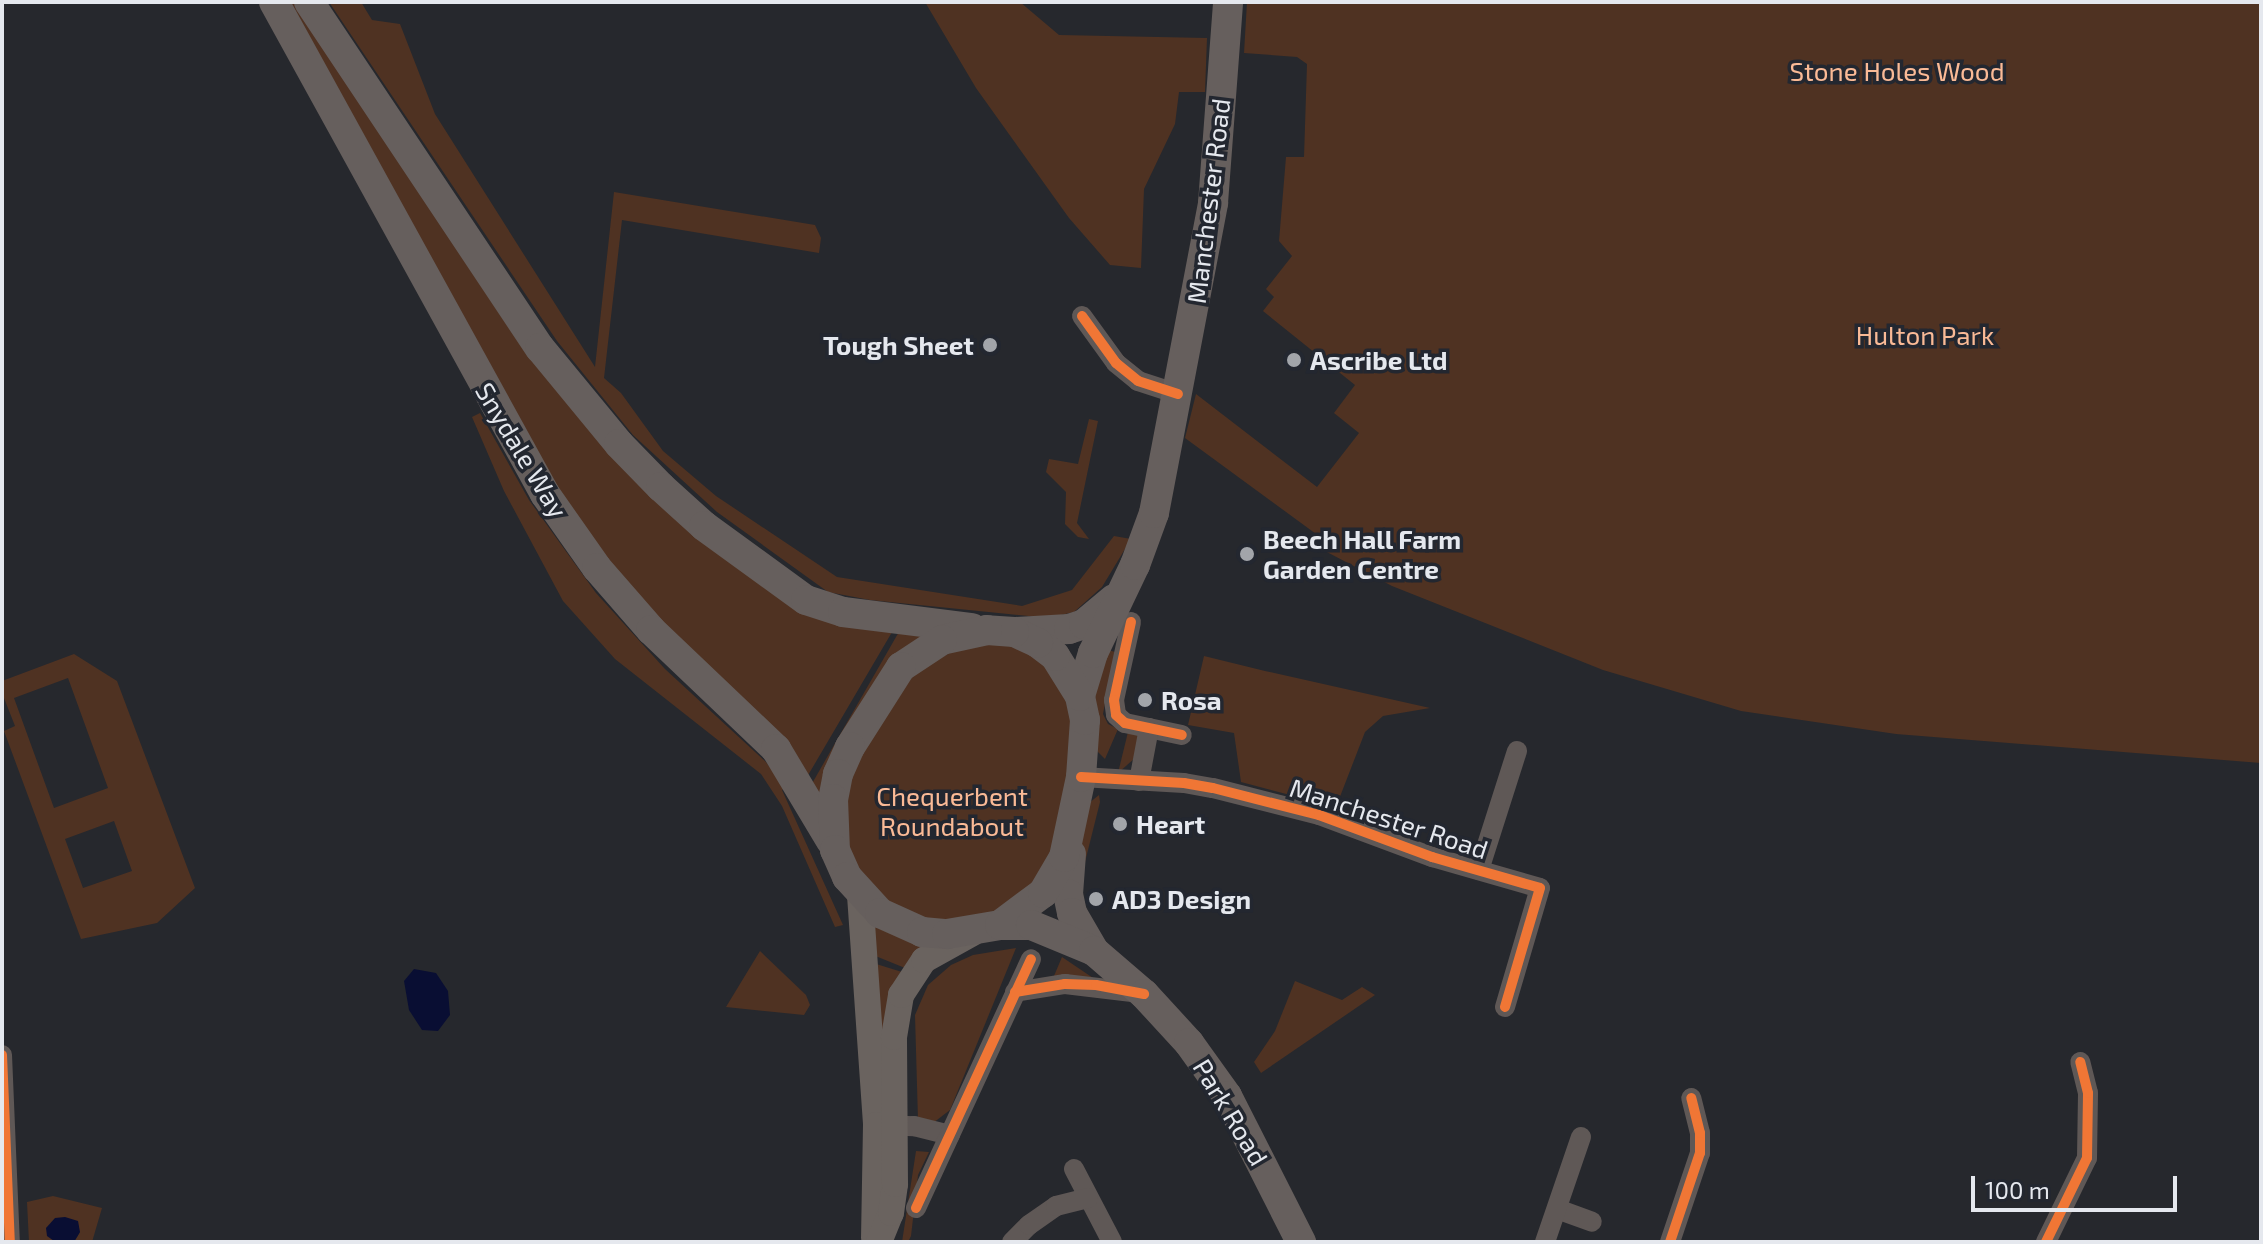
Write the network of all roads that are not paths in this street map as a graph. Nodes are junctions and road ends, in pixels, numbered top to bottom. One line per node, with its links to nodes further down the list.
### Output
1 (274, 2): 16 (highway, Snydale Way)
2 (309, 2): 8 (highway)
3 (1228, 2): 5 (highway, Manchester Road)
4 (1082, 316): 5 (street)
5 (1178, 394): 6 (highway, Manchester Road)
6 (1126, 582): 8 (highway, Manchester Road); 9 (highway, Manchester Road)
7 (1131, 622): 10 (street)
8 (1001, 631): 9 (highway); 16 (highway)
9 (1080, 696): 13 (highway)
10 (1149, 728): 11 (street); 14 (street)
11 (1182, 735)
12 (1517, 751): 17 (street)
13 (1081, 777): 14 (street, Manchester Road); 15 (highway)
14 (1139, 781): 17 (street, Manchester Road)
15 (1072, 828): 19 (highway); 20 (highway, Park Road)
16 (835, 850): 18 (highway)
17 (1479, 870): 24 (street, Manchester Road)
18 (860, 895): 19 (highway); 28 (main road)
19 (988, 928): 20 (highway, Park Road); 28 (main road)
20 (1094, 951): 23 (highway, Park Road)
21 (1031, 959): 22 (street)
22 (1015, 992): 23 (street); 29 (street)
23 (1144, 994): 40 (highway, Park Road)
24 (1505, 1007)
25 (2, 1055): 36 (street)
26 (2080, 1062): 43 (street)
27 (1691, 1098): 42 (street)
28 (886, 1125): 29 (street); 37 (main road)
29 (950, 1135): 33 (street)
30 (1581, 1137): 34 (street)
31 (1074, 1169): 32 (street)
32 (1088, 1198): 38 (street); 39 (street)
33 (916, 1208)
34 (1557, 1209): 35 (street); 41 (street)
35 (1592, 1222)
36 (10, 1242)
37 (877, 1242)
38 (1012, 1242)
39 (1112, 1242)
40 (1301, 1242)
41 (1545, 1242)
42 (1670, 1242)
43 (2046, 1242)

